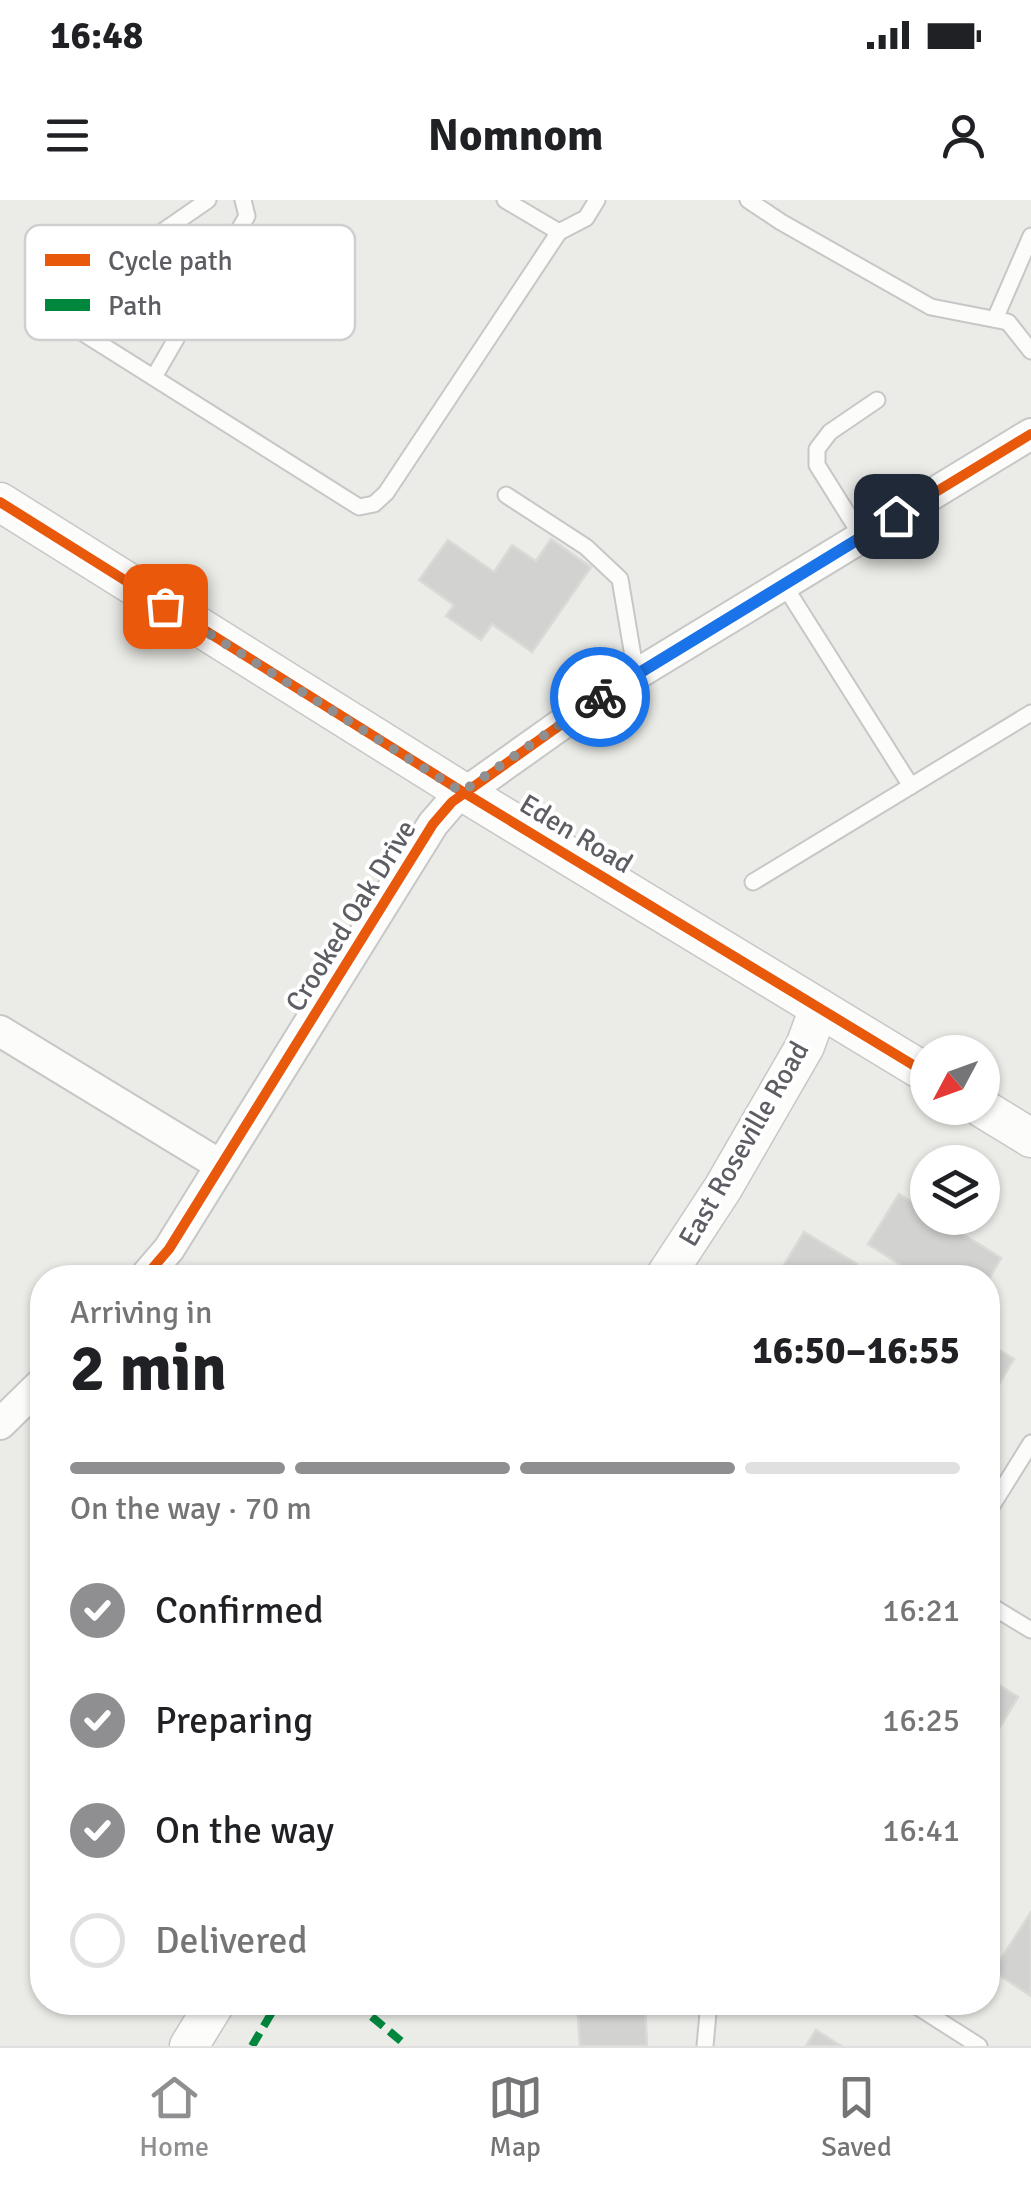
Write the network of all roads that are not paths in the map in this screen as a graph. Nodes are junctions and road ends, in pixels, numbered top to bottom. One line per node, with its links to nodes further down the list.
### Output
1 (208, 200): 6 (lane)
2 (242, 200): 7 (lane)
3 (504, 200): 8 (lane)
4 (597, 200): 8 (lane)
5 (748, 200): 10 (lane)
6 (172, 225)
7 (242, 225)
8 (559, 232): 14 (lane)
9 (1031, 236): 10 (lane)
10 (995, 319): 13 (lane)
11 (95, 340): 14 (lane)
12 (175, 340): 14 (lane)
13 (1031, 351)
14 (154, 376)
15 (877, 400): 19 (lane)
16 (1031, 434): 19 (street, Crooked Oak Drive)
17 (506, 495): 21 (lane)
18 (0, 502): 24 (street, Eden Road)
19 (862, 537): 20 (street, Crooked Oak Drive)
20 (784, 585): 21 (street, Crooked Oak Drive); 23 (lane)
21 (636, 674): 24 (street, Crooked Oak Drive)
22 (1031, 713): 23 (lane)
23 (910, 786): 25 (lane)
24 (462, 792): 26 (street, Eden Road); 31 (street, Crooked Oak Drive)
25 (753, 882)
26 (818, 1008): 28 (street, Eden Road); 33 (street, East Roseville Road)
27 (0, 1032): 31 (street)
28 (910, 1063)
29 (1000, 1119): 30 (street)
30 (1031, 1138)
31 (220, 1166): 32 (street, Crooked Oak Drive)
32 (155, 1265)
33 (672, 1265)
34 (30, 1395): 35 (street)
35 (0, 1424)
36 (1031, 1443): 37 (lane)
37 (1000, 1493)
38 (1000, 1611): 39 (lane)
39 (1031, 1630)
40 (208, 2015): 43 (street)
41 (708, 2015): 44 (lane)
42 (931, 2015): 45 (lane)
43 (189, 2046)
44 (706, 2046)
45 (980, 2046)

